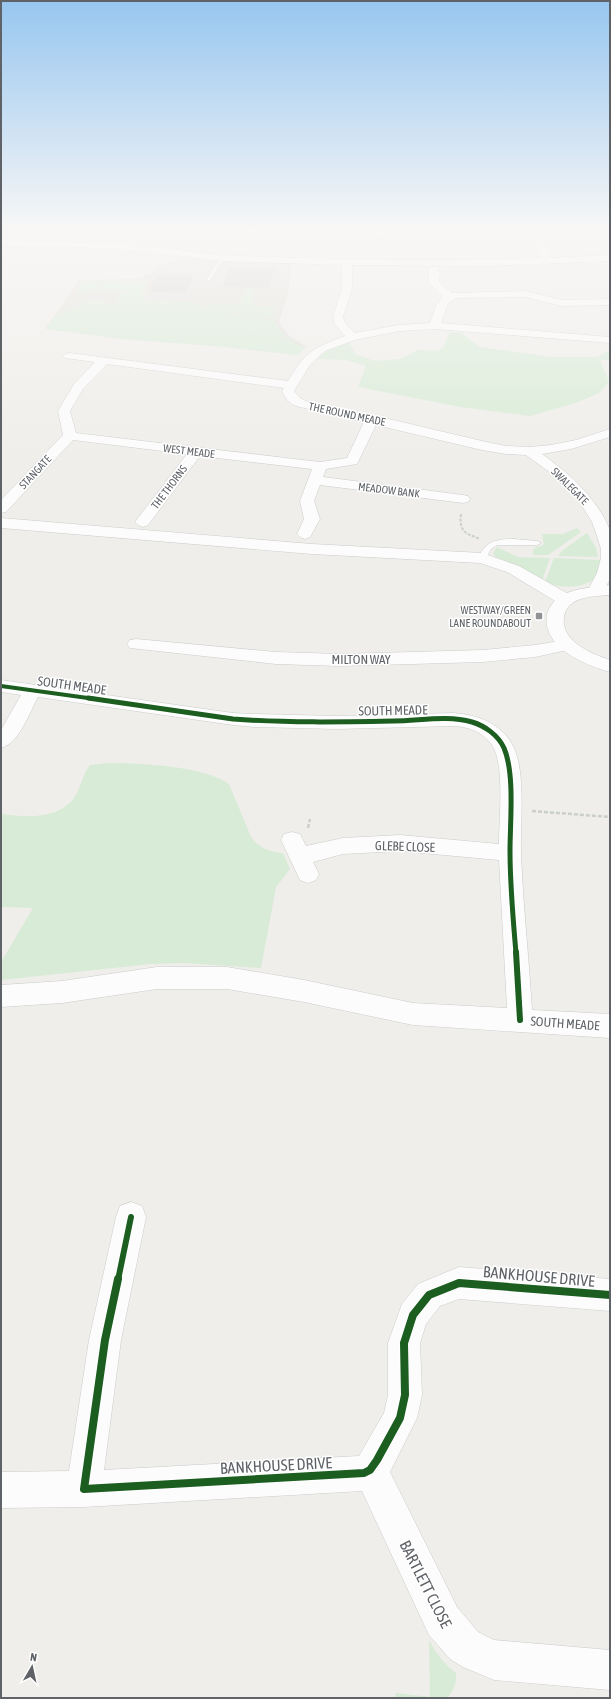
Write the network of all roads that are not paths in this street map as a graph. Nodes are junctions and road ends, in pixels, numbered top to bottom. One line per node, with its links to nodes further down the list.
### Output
1 (341, 307): 4 (street)
2 (441, 307): 3 (street)
3 (435, 326): 4 (street); 5 (street)
4 (352, 337): 8 (street)
5 (610, 340)
6 (69, 356): 7 (street)
7 (104, 360): 8 (street); 11 (street)
8 (291, 385): 9 (street, THE ROUND MEADE)
9 (372, 419): 12 (street, THE ROUND MEADE); 14 (street, WEST MEADE)
10 (610, 433): 12 (street, THE ROUND MEADE)
11 (70, 436): 13 (street, WEST MEADE); 17 (street, STANGATE)
12 (529, 451): 22 (street, SWALEGATE)
13 (196, 452): 14 (street, WEST MEADE); 18 (street, THE THORNS)
14 (320, 466): 15 (street)
15 (315, 480): 16 (street, MEADOW BANK); 20 (street)
16 (463, 499)
17 (1, 509)
18 (143, 522)
19 (1, 523): 23 (street)
20 (305, 534)
21 (537, 543): 23 (lane)
22 (610, 553): 24 (street, SWALEGATE)
23 (482, 558): 25 (street)
24 (603, 590): 25 (street)
25 (566, 600): 27 (street)
26 (136, 644): 27 (street, MILTON WAY)
27 (566, 645): 28 (street)
28 (607, 667)
29 (1, 686): 30 (street, SOUTH MEADE)
30 (33, 690): 31 (street); 32 (street, SOUTH MEADE)
31 (1, 741)
32 (510, 853): 33 (street, GLEBE CLOSE); 35 (street, SOUTH MEADE)
33 (300, 857)
34 (1, 996): 35 (street, SOUTH MEADE)
35 (520, 1020): 36 (street, SOUTH MEADE)
36 (610, 1026)
37 (131, 1217): 40 (street)
38 (610, 1295): 39 (street, BANKHOUSE DRIVE)
39 (370, 1470): 40 (street, BANKHOUSE DRIVE); 42 (street, BARTLETT CLOSE)
40 (84, 1489): 41 (street, BANKHOUSE DRIVE)
41 (1, 1490)
42 (610, 1670)

